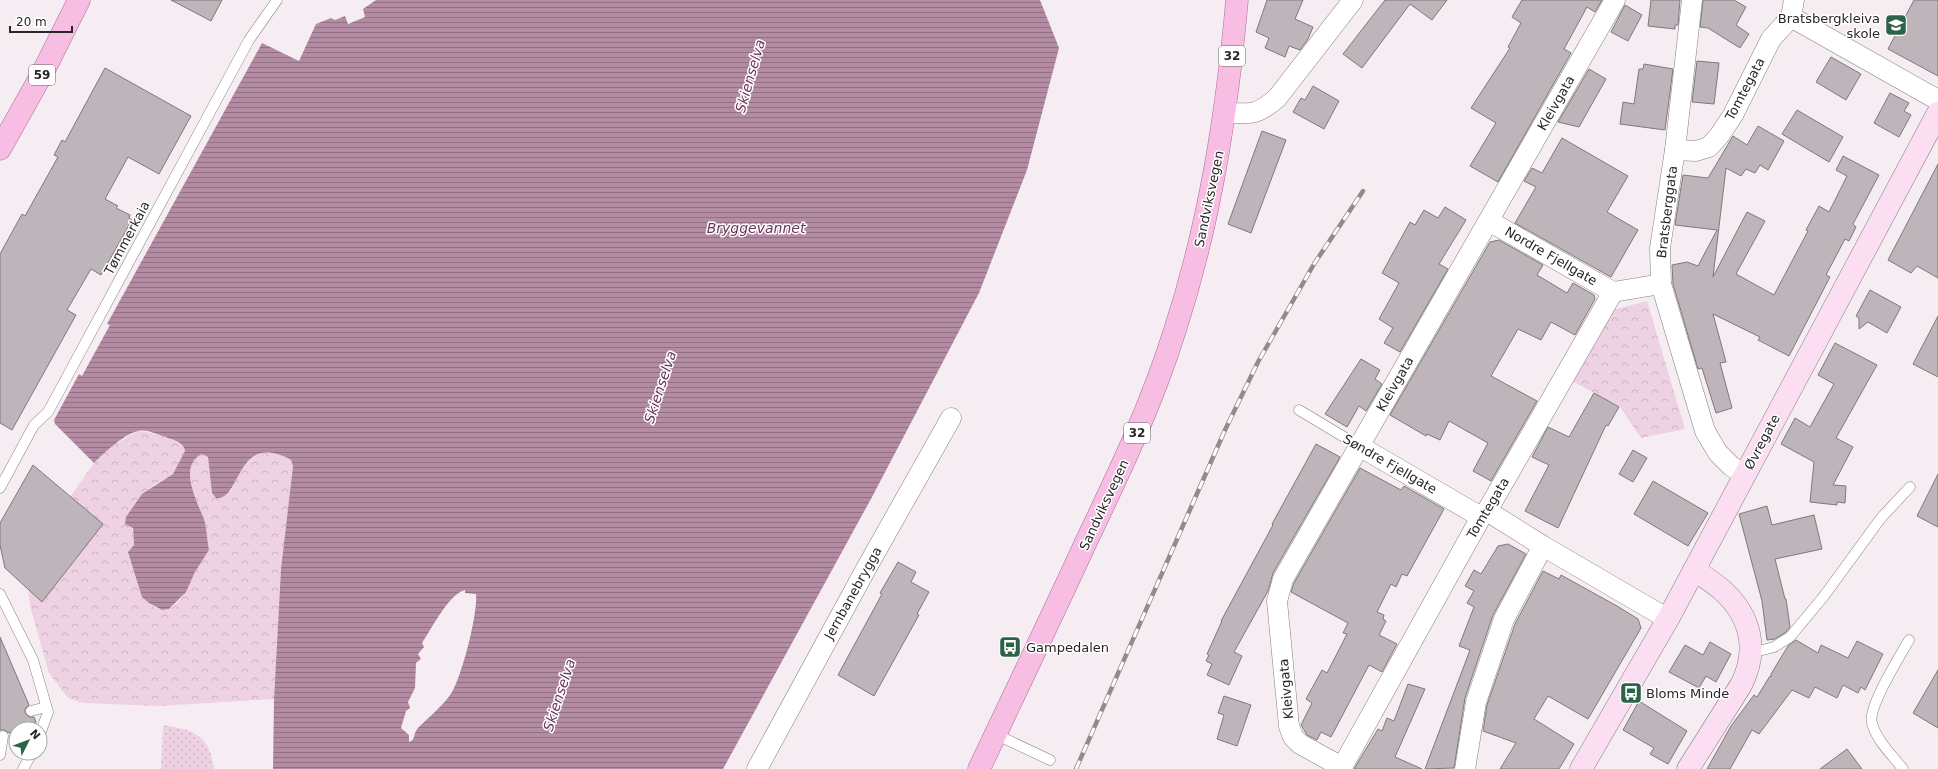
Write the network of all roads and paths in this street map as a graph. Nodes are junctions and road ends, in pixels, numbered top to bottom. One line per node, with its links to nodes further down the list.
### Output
1 (79, 0): 11 (main road, 59)
2 (1237, 0): 9 (main road, 32)
3 (1353, 0): 9 (street)
4 (1616, 0): 13 (street, Kleivgata)
5 (1692, 0): 12 (street, Bratsberggata)
6 (273, 2): 21 (lane, Tømmerkaia)
7 (1793, 8): 8 (street); 12 (street, Tomtegata)
8 (1938, 100)
9 (1226, 113): 32 (main road, Sandviksvegen / 32)
10 (1938, 113): 19 (street, Øvregate)
11 (0, 149)
12 (1675, 150): 14 (street, Bratsberggata)
13 (1489, 221): 15 (street, Nordre Fjellgate); 18 (street, Kleivgata)
14 (1661, 284): 15 (street); 19 (street, Bratsberggata)
15 (1613, 292): 22 (street, Tomtegata)
16 (1299, 410): 18 (lane, Søndre Fjellgate)
17 (951, 418): 37 (street, Jernbanebrygga)
18 (1359, 446): 22 (street, Søndre Fjellgate); 36 (street, Kleivgata)
19 (1745, 475): 24 (street, Øvregate)
20 (1910, 487): 28 (lane)
21 (0, 488)
22 (1484, 514): 23 (street, Søndre Fjellgate); 36 (street, Tomtegata)
23 (1544, 546): 26 (street, Søndre Fjellgate); 39 (street)
24 (1694, 570): 26 (street, Øvregate); 28 (street)
25 (0, 594): 29 (lane)
26 (1668, 618): 40 (street, Øvregate)
27 (1909, 640): 42 (lane)
28 (1751, 653): 41 (street)
29 (46, 707): 30 (lane); 31 (lane)
30 (31, 711)
31 (45, 721)
32 (996, 734): 35 (lane); 38 (main road, Sandviksvegen / 32)
33 (3, 736): 34 (lane)
34 (0, 755)
35 (1050, 760)
36 (1342, 768)
37 (757, 769)
38 (979, 769)
39 (1465, 769)
40 (1580, 769)
41 (1688, 769)
42 (1903, 769)

